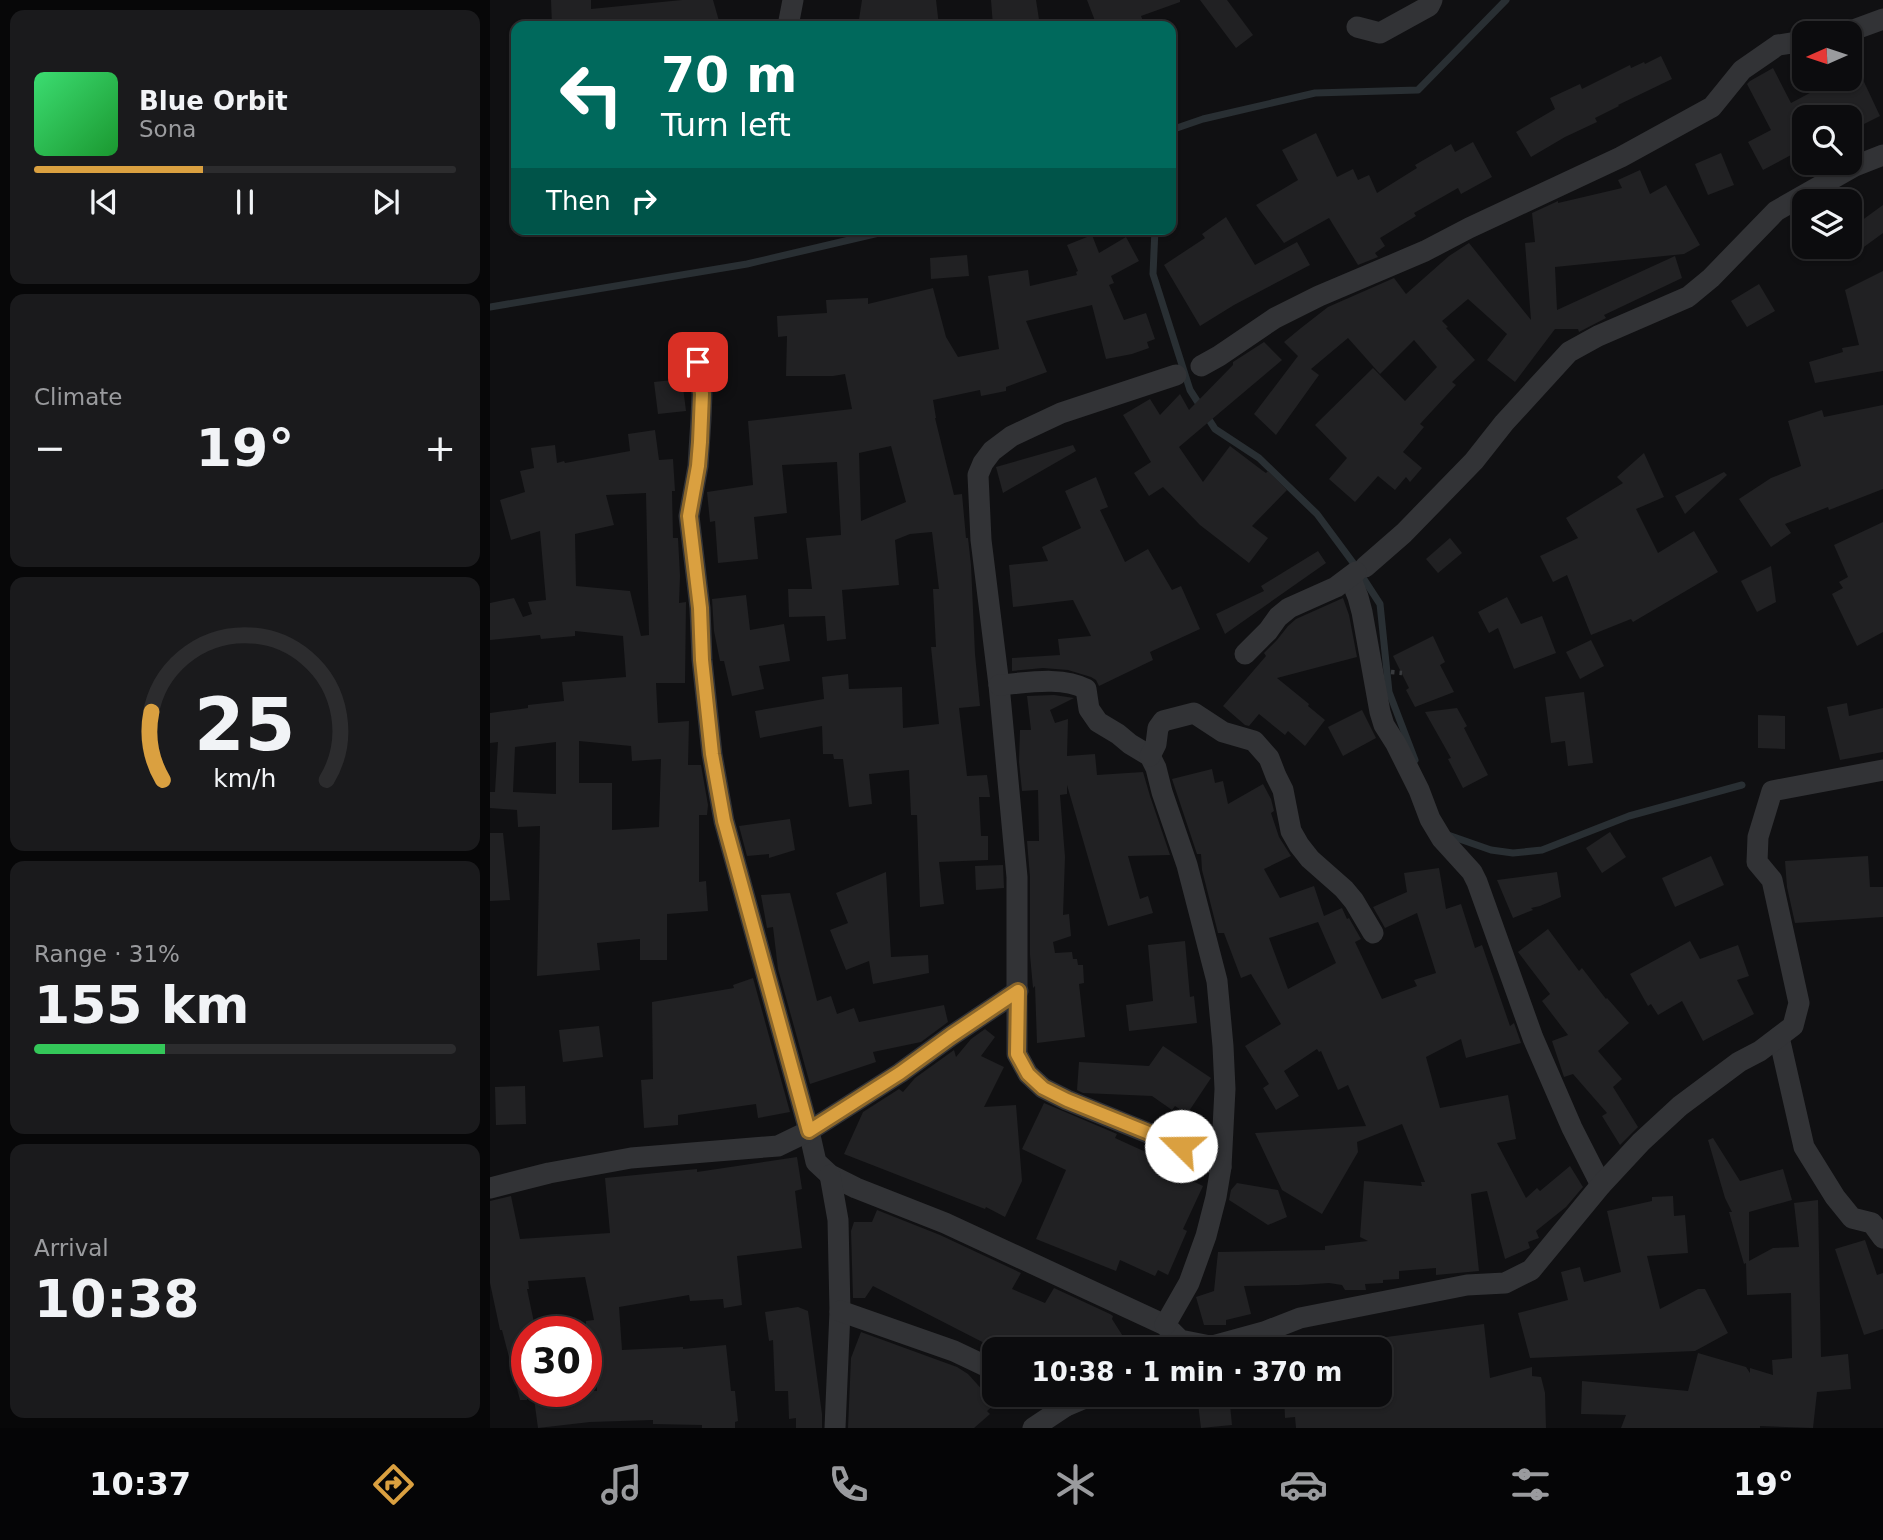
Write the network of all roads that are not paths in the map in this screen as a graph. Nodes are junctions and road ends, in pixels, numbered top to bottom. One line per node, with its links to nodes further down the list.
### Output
1 (793, 0): 4 (street)
2 (1432, 0): 5 (street)
3 (1883, 19): 6 (street)
4 (789, 21)
5 (1357, 27)
6 (1862, 27)
7 (1792, 43): 10 (street)
8 (1883, 155): 12 (street)
9 (696, 347): 20 (street)
10 (1201, 366)
11 (1176, 375): 14 (street)
12 (1357, 572): 13 (street); 23 (street)
13 (1245, 654)
14 (999, 685): 15 (street); 18 (street)
15 (1150, 756): 17 (street); 21 (street)
16 (1883, 770): 19 (street)
17 (1373, 933)
18 (1018, 991): 20 (street); 21 (street)
19 (1779, 1037): 23 (street); 25 (street)
20 (809, 1131): 22 (street); 24 (street)
21 (1221, 1167): 27 (street)
22 (830, 1175): 26 (street); 27 (street)
23 (1601, 1185): 29 (street)
24 (490, 1188)
25 (1883, 1238)
26 (840, 1311): 30 (street); 32 (street)
27 (1165, 1325): 28 (street)
28 (1177, 1337)
29 (1246, 1337)
30 (982, 1364)
31 (1064, 1407): 33 (street)
32 (835, 1428)
33 (1033, 1428)

